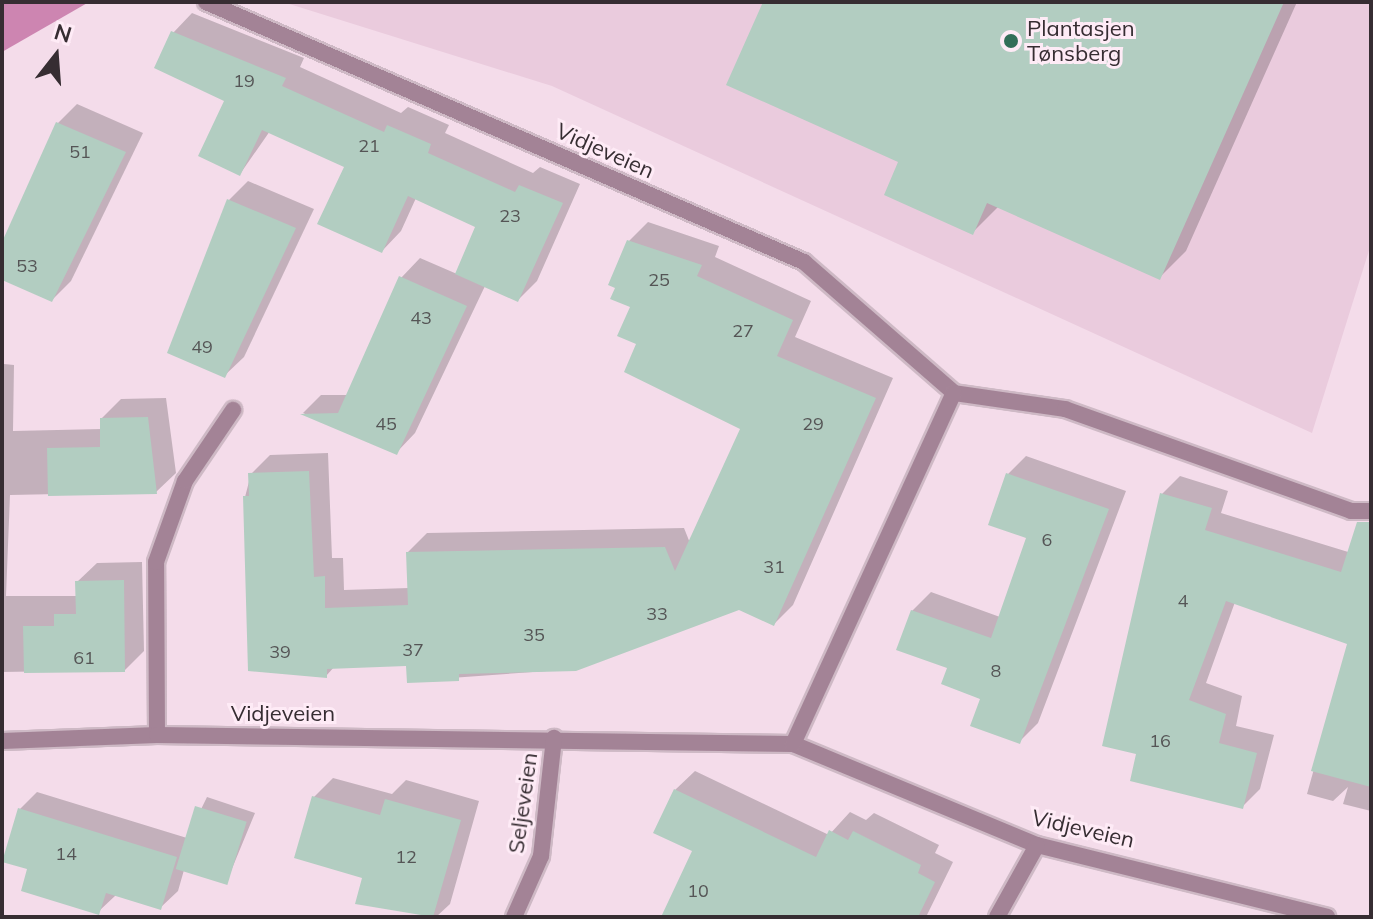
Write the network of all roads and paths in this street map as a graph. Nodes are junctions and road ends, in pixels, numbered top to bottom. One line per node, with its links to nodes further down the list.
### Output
1 (206, 2): 2 (street, Vidjeveien)
2 (954, 393): 4 (street); 8 (street)
3 (233, 410): 5 (street)
4 (1371, 511)
5 (157, 735): 6 (street, Vidjeveien); 7 (street, Vidjeveien)
6 (554, 738): 8 (street, Vidjeveien); 10 (street, Seljeveien)
7 (2, 741)
8 (793, 744): 9 (street, Vidjeveien)
9 (1037, 845): 11 (street); 12 (street, Vidjeveien)
10 (514, 917)
11 (997, 917)
12 (1327, 917)

